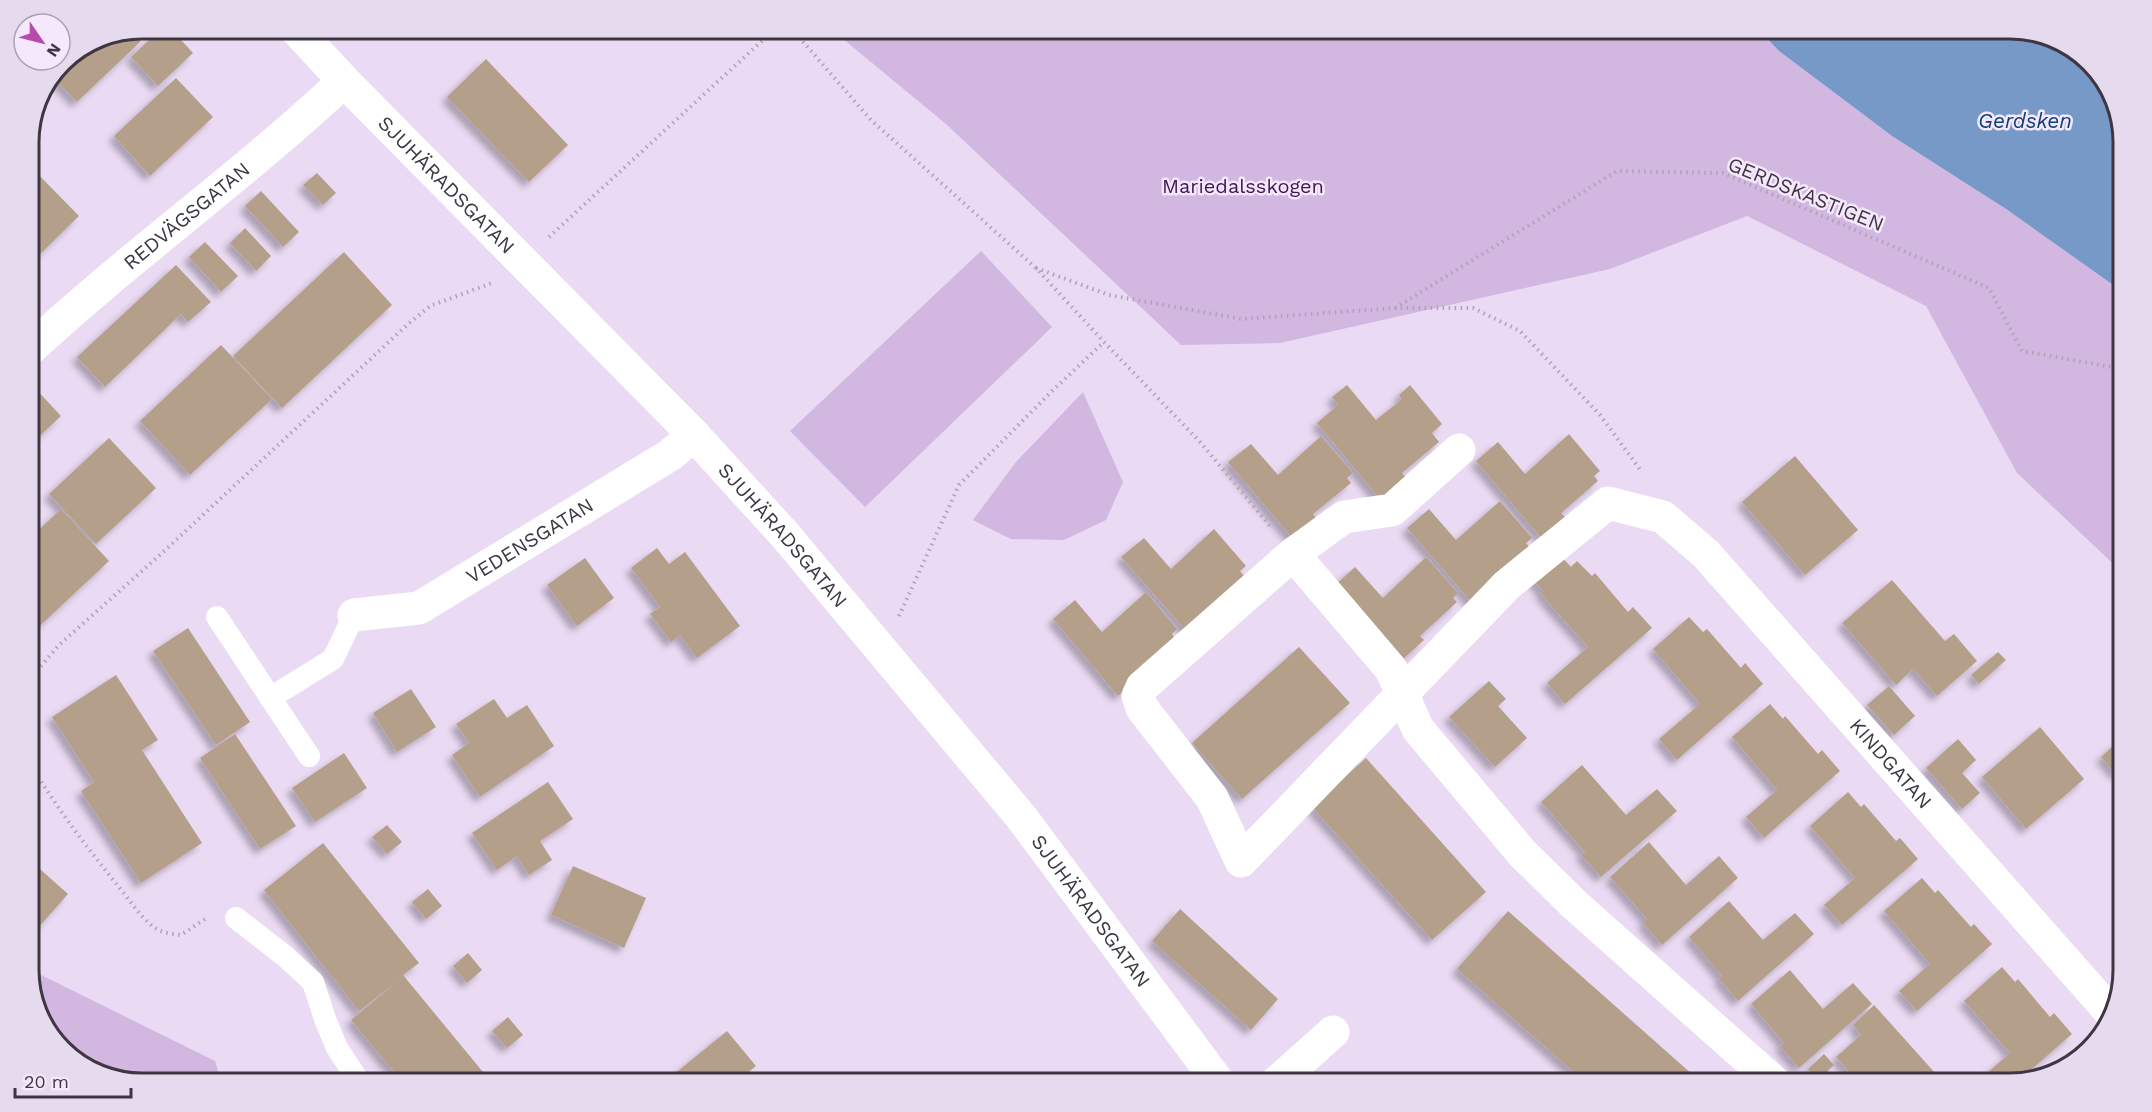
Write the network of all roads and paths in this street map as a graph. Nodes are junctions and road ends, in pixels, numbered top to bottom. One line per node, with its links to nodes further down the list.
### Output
1 (305, 39): 4 (street, SJUHÄRADSGATAN)
2 (764, 39): 5 (path)
3 (800, 39): 6 (path)
4 (344, 81): 5 (street, SJUHÄRADSGATAN); 8 (street, REDVÄGSGATAN)
5 (523, 261): 11 (street, SJUHÄRADSGATAN); 18 (path)
6 (1036, 268): 7 (path); 9 (path)
7 (1395, 308): 10 (path, GERDSKASTIGEN); 13 (path)
8 (39, 341)
9 (1104, 342): 14 (path); 17 (path)
10 (2113, 367)
11 (694, 435): 15 (street, VEDENSGATAN); 17 (street, SJUHÄRADSGATAN)
12 (1459, 450): 14 (street)
13 (1663, 517): 19 (street); 24 (street, KINDGATAN)
14 (1293, 554): 19 (street); 19 (street)
15 (354, 615): 20 (lane)
16 (217, 617): 20 (lane)
17 (882, 652): 27 (street, SJUHÄRADSGATAN)
18 (39, 668)
19 (1403, 693): 29 (street)
20 (270, 698): 21 (lane)
21 (309, 756)
22 (39, 778): 23 (path)
23 (236, 918): 26 (lane)
24 (2106, 1007)
25 (1333, 1032): 28 (street)
26 (353, 1073)
27 (1212, 1073)
28 (1287, 1073)
29 (1763, 1073)

